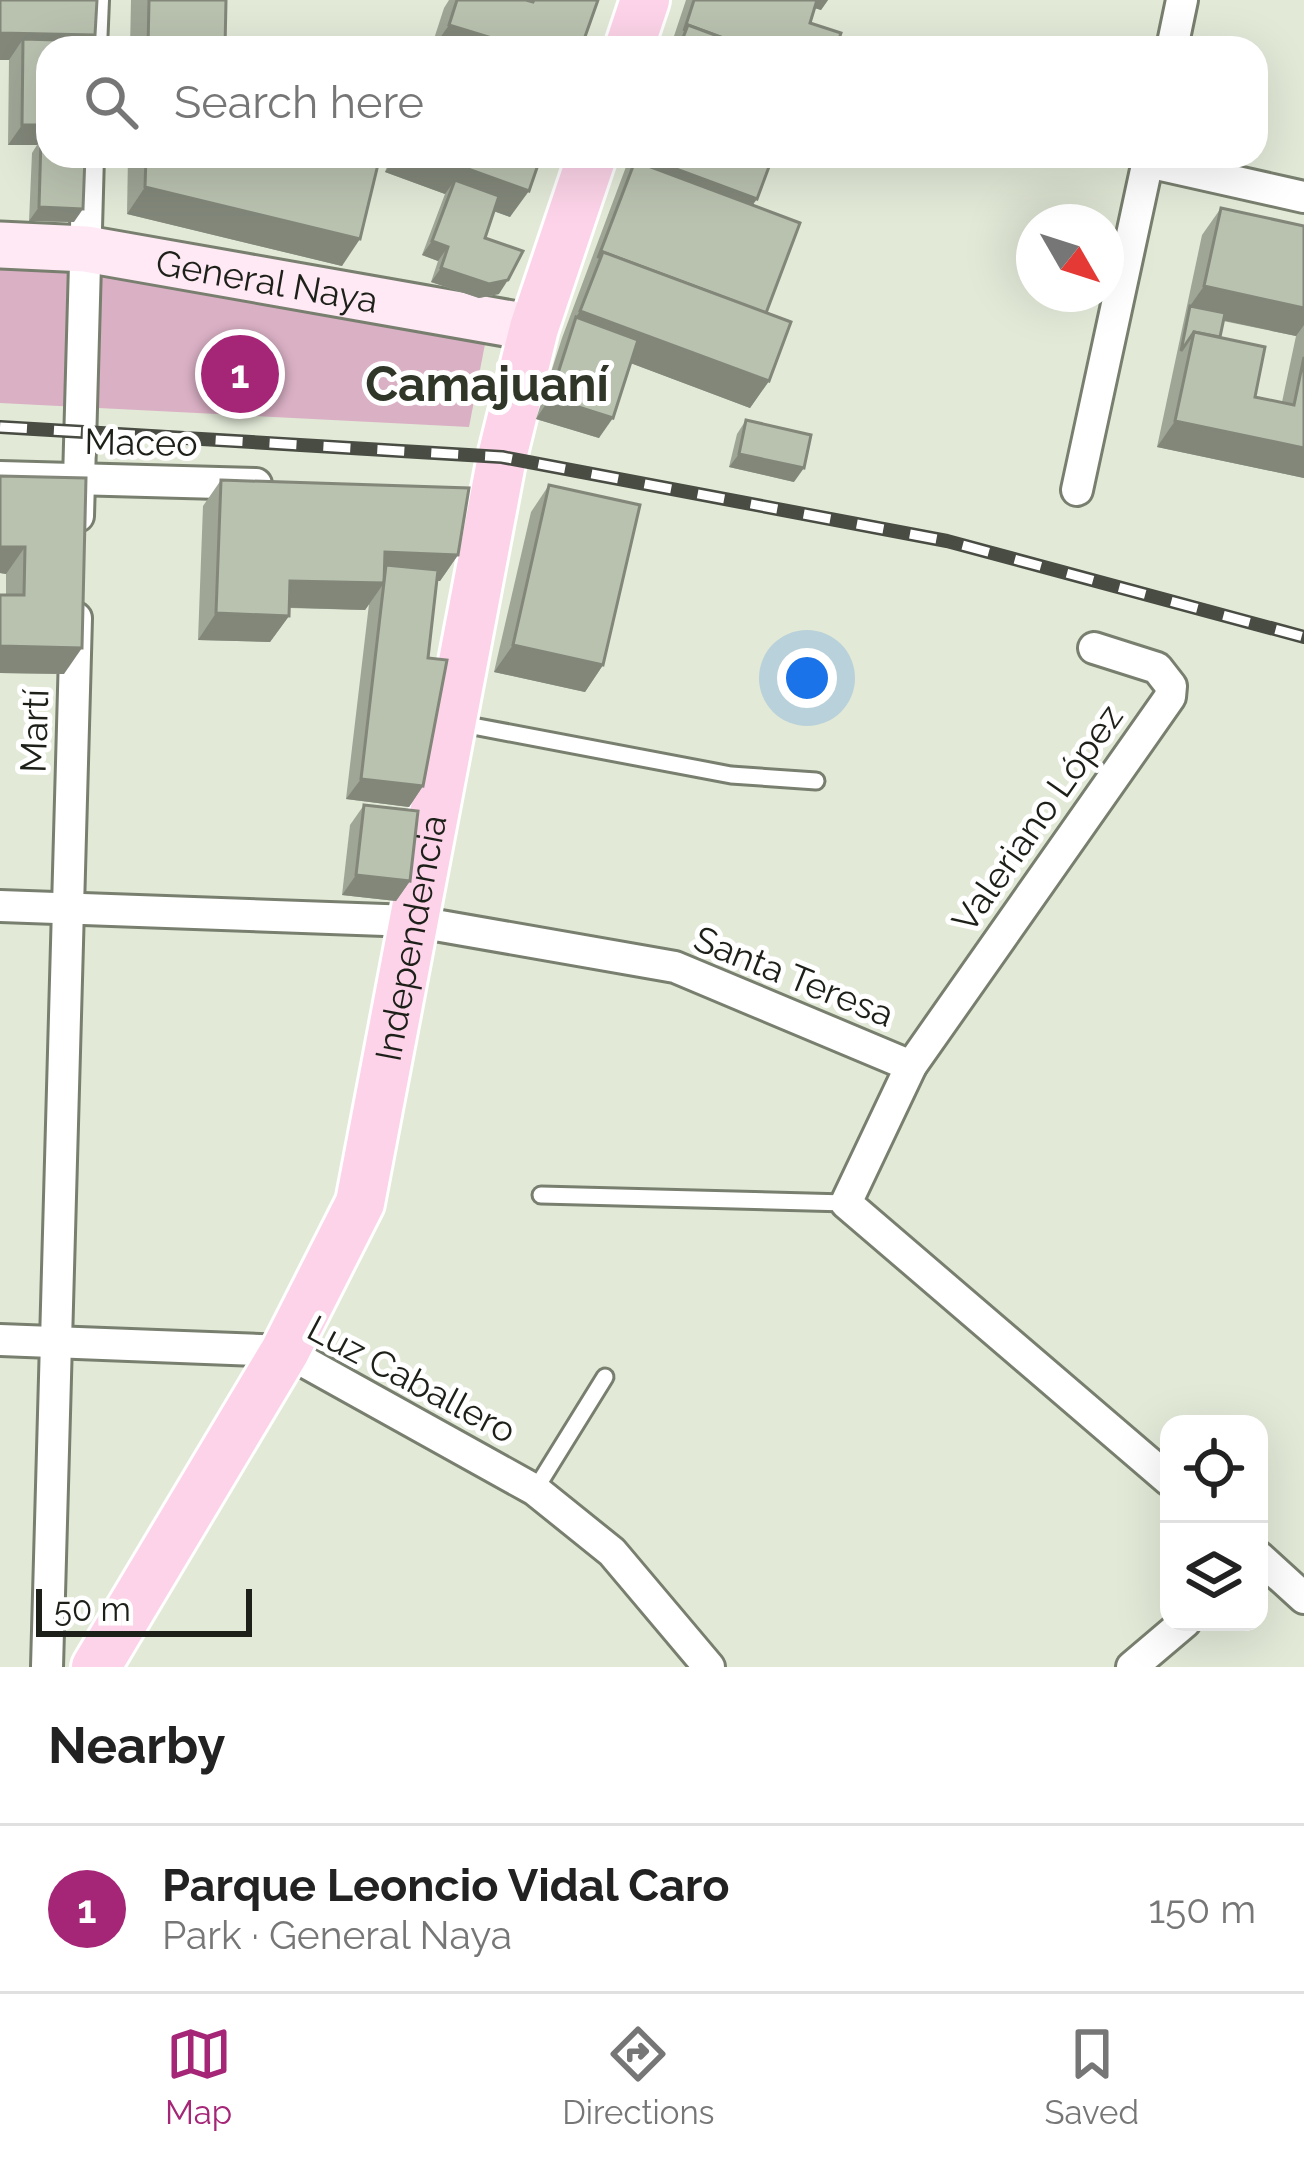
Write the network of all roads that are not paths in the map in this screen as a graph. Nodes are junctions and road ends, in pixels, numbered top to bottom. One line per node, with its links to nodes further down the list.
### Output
1 (92, 0): 4 (street)
2 (645, 0): 5 (main road)
3 (1182, 0): 6 (street)
4 (91, 36)
5 (633, 36)
6 (1174, 36)
7 (88, 168): 13 (street, Martí)
8 (588, 168): 14 (main road, Independencia)
9 (1147, 168): 18 (street)
10 (1186, 168): 11 (street)
11 (1304, 197)
12 (0, 245): 13 (street, General Naya)
13 (86, 250): 14 (street, General Naya); 16 (street, Martí)
14 (534, 328): 20 (main road, Independencia)
15 (0, 478): 16 (street, Maceo)
16 (80, 480): 17 (street, Maceo); 23 (street, Martí)
17 (287, 484)
18 (1077, 490)
19 (1094, 648): 25 (street, Valeriano López)
20 (448, 721): 21 (lane); 24 (main road, Independencia)
21 (816, 781)
22 (0, 907): 23 (street, Santa Teresa)
23 (68, 909): 24 (street, Santa Teresa); 29 (street, Martí)
24 (412, 921): 25 (street, Santa Teresa); 30 (main road, Independencia)
25 (911, 1066): 27 (street, Santa Teresa)
26 (541, 1195): 27 (lane)
27 (846, 1203): 32 (street)
28 (0, 1340): 29 (street, Luz Caballero)
29 (56, 1342): 30 (street, Luz Caballero); 37 (street, Martí)
30 (285, 1351): 33 (street, Luz Caballero); 38 (main road, Independencia)
31 (605, 1377): 33 (lane)
32 (1160, 1472)
33 (535, 1490): 39 (street, Luz Caballero)
34 (1268, 1566): 35 (street)
35 (1304, 1598)
36 (1174, 1631): 40 (street)
37 (47, 1667)
38 (96, 1667)
39 (709, 1667)
40 (1132, 1667)

